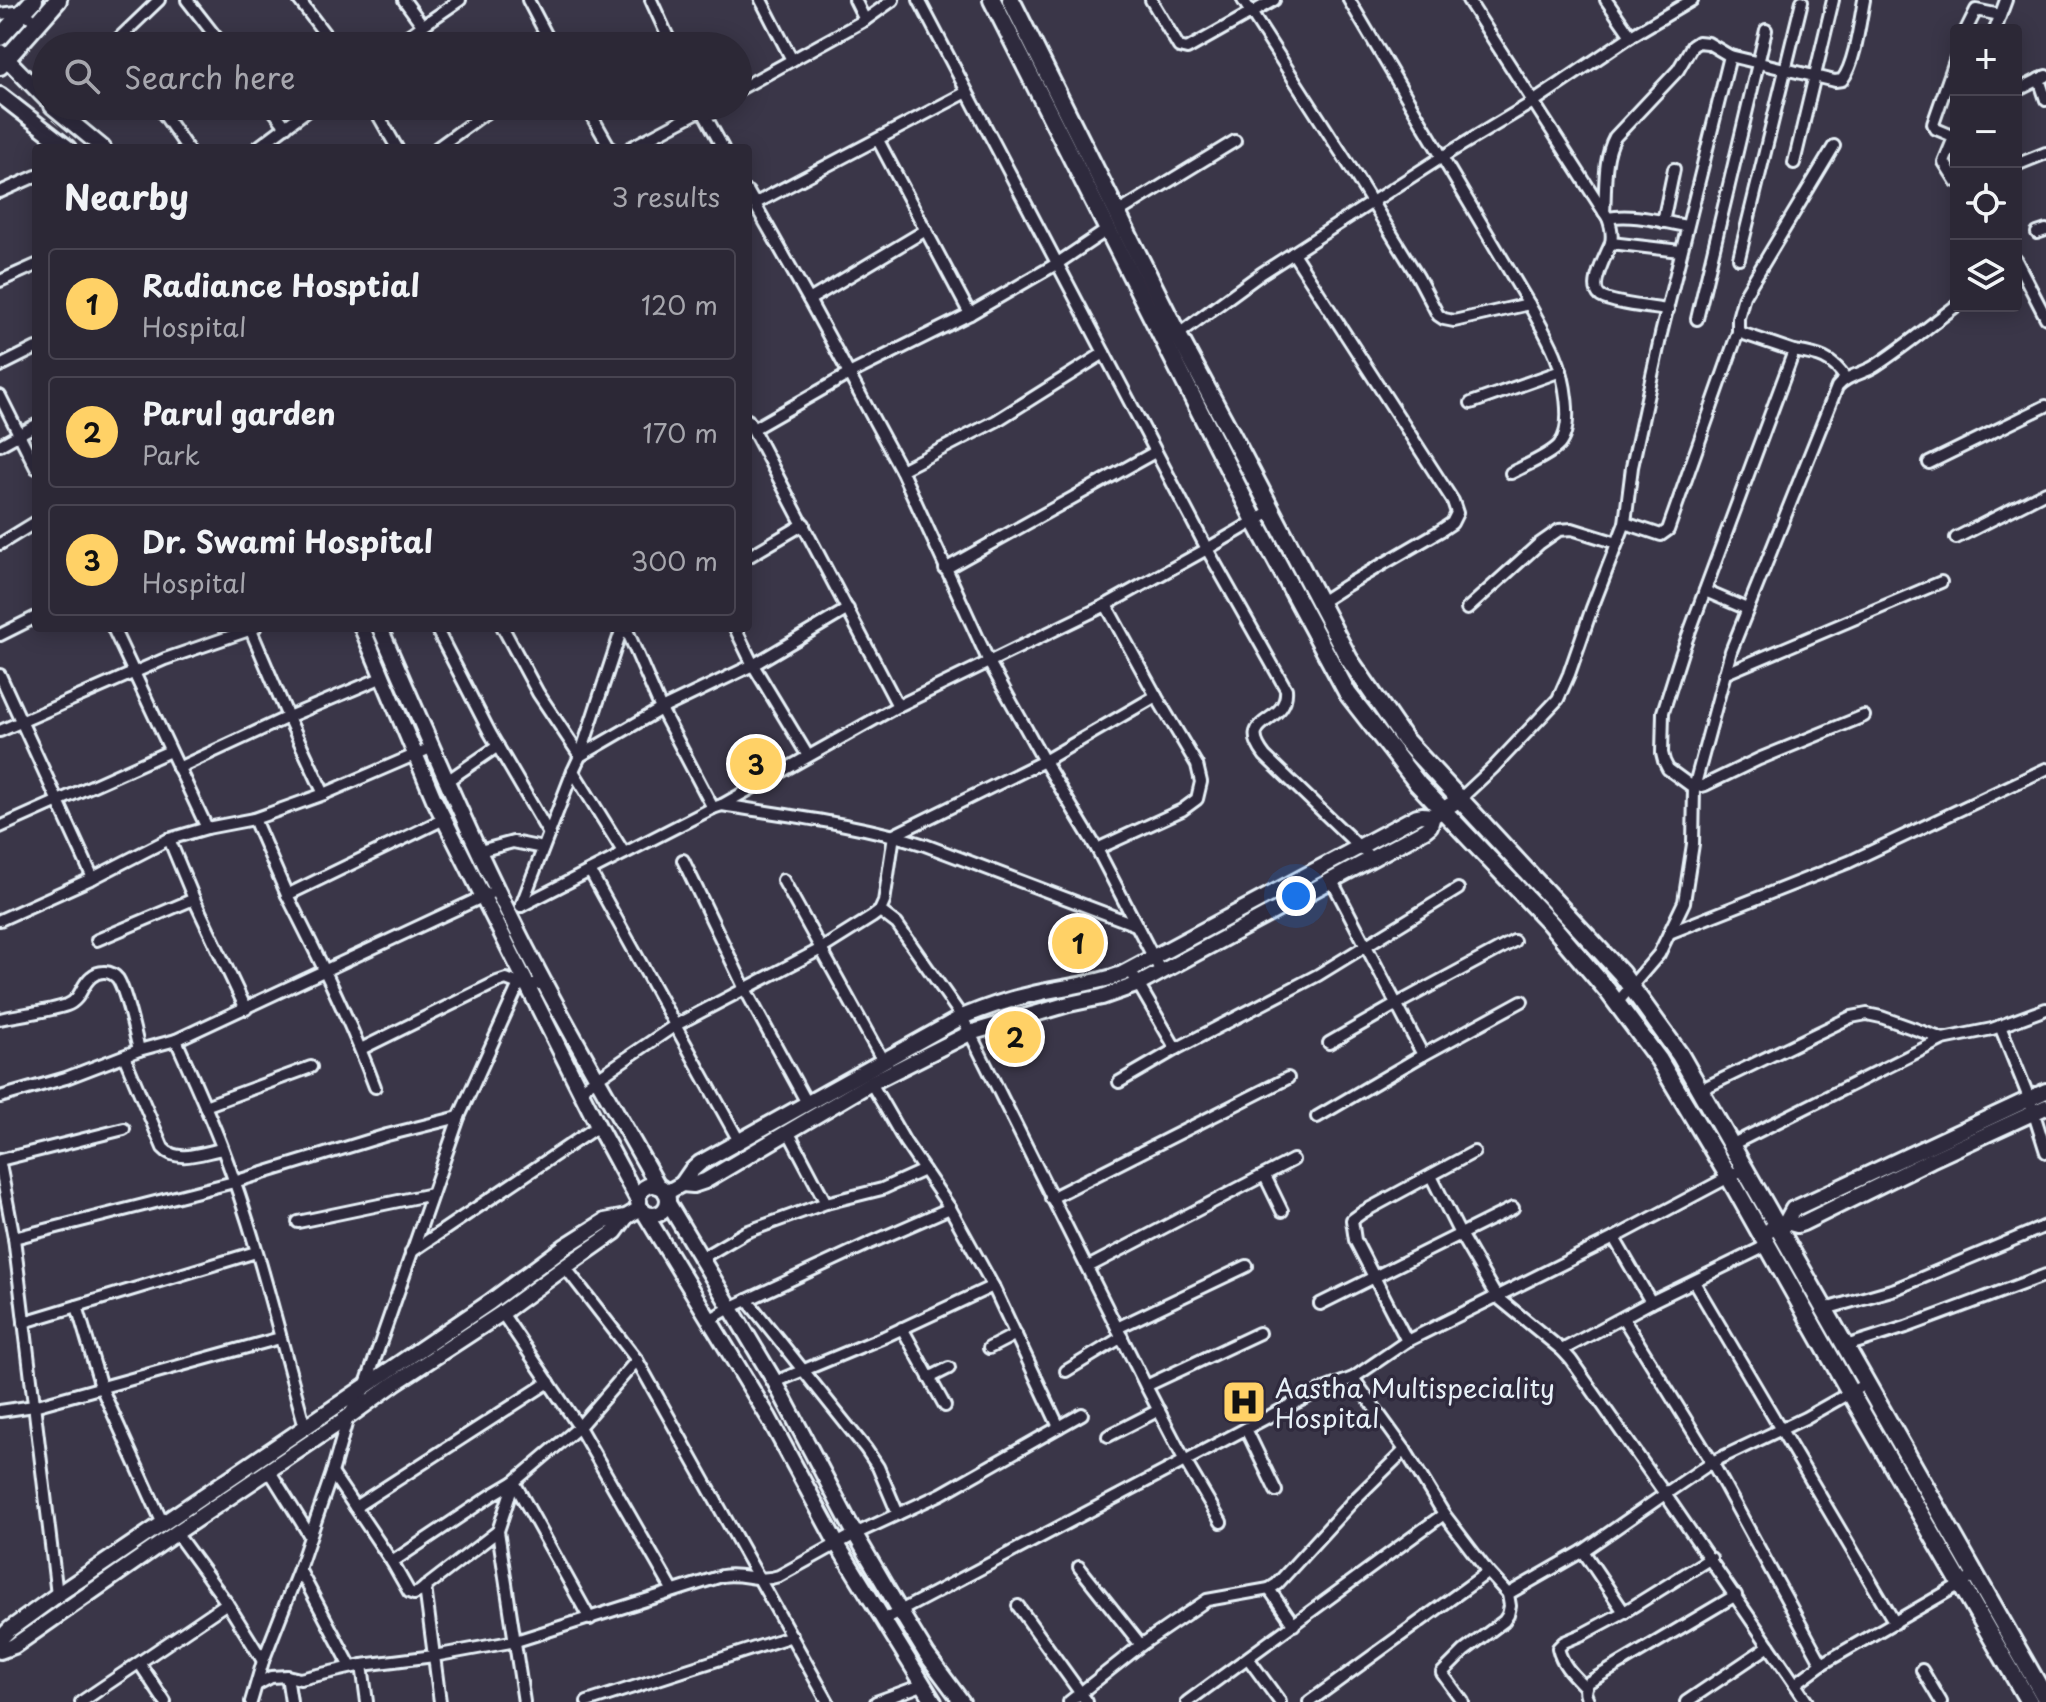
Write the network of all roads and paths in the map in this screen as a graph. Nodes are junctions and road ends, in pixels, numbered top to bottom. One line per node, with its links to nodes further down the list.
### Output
1 (58, 0): 31 (main road)
2 (159, 0): 36 (street)
3 (187, 0): 37 (street)
4 (299, 0): 38 (street)
5 (404, 0): 34 (street)
6 (460, 0): 34 (street)
7 (528, 0): 40 (street)
8 (651, 0): 41 (street)
9 (761, 0): 46 (street)
10 (855, 0): 30 (street)
11 (893, 0): 30 (street)
12 (919, 0): 55 (street)
13 (992, 0): 101 (main road)
14 (1011, 0): 96 (main road)
15 (1151, 0): 27 (street)
16 (1243, 0): 27 (street)
17 (1274, 0): 27 (street)
18 (1349, 0): 86 (street)
19 (1468, 0): 58 (street)
20 (1606, 0): 42 (street)
21 (1692, 0): 42 (street)
22 (1833, 0): 50 (street)
23 (1864, 0): 50 (street)
24 (2006, 0): 29 (street)
25 (1802, 1): 48 (street)
26 (28, 6): 28 (street); 31 (street); 43 (main road)
27 (1252, 13): 94 (street)
28 (0, 14)
29 (2000, 15): 32 (street); 33 (street)
30 (865, 20): 46 (street)
31 (37, 23): 45 (main road)
32 (1969, 24)
33 (1997, 24)
34 (423, 26): 39 (street)
35 (1766, 30): 47 (street)
36 (127, 32)
37 (212, 32)
38 (323, 32)
39 (414, 32)
40 (545, 32)
41 (666, 32)
42 (1631, 36): 58 (street)
43 (0, 37)
44 (1730, 56): 47 (street); 97 (street); 99 (street)
45 (2, 59): 53 (street)
46 (792, 60): 52 (street)
47 (1759, 63): 48 (street); 116 (street)
48 (1786, 69): 50 (street); 105 (street)
49 (1950, 74): 71 (street)
50 (1816, 76): 87 (street)
51 (2043, 77): 54 (street); 57 (street)
52 (752, 82)
53 (32, 86)
54 (2022, 88)
55 (967, 92): 72 (street); 106 (street)
56 (0, 95): 60 (street)
57 (2046, 100)
58 (1533, 102): 86 (street); 97 (street)
59 (32, 120): 74 (street)
60 (32, 120)
61 (71, 120): 75 (street)
62 (168, 120): 76 (street)
63 (281, 120): 70 (street)
64 (295, 120): 70 (street)
65 (381, 120): 78 (street)
66 (476, 120): 79 (street)
67 (594, 120): 80 (street)
68 (680, 120): 81 (street)
69 (709, 120): 82 (street)
70 (286, 127): 77 (street)
71 (1950, 133)
72 (878, 140): 95 (street); 100 (street)
73 (1235, 141): 96 (street)
74 (63, 144)
75 (98, 144)
76 (184, 144)
77 (263, 144)
78 (395, 144)
79 (443, 144)
80 (608, 144)
81 (637, 144)
82 (721, 144)
83 (1834, 146): 117 (street)
84 (1950, 147): 90 (street)
85 (2046, 153): 88 (street)
86 (1442, 157): 94 (street); 111 (street)
87 (1794, 163)
88 (2022, 163)
89 (1674, 169): 98 (street)
90 (1950, 172)
91 (32, 181): 92 (street)
92 (0, 192)
93 (752, 200): 95 (street)
94 (1372, 203): 104 (street); 111 (street)
95 (754, 204): 110 (street)
96 (1117, 213): 118 (main road)
97 (1606, 215): 98 (street); 102 (street)
98 (1663, 222): 99 (street)
99 (1687, 226): 103 (street)
100 (926, 230): 110 (street); 114 (street)
101 (1107, 230): 106 (street); 118 (main road)
102 (1611, 243): 103 (street); 112 (street)
103 (1680, 251): 112 (street)
104 (1293, 253): 118 (street); 153 (street)
105 (1739, 258)
106 (1058, 263): 114 (street); 121 (street)
107 (32, 267): 109 (street)
108 (2022, 272): 115 (street)
109 (0, 281)
110 (809, 300): 124 (street)
111 (1529, 304): 123 (street)
112 (1668, 310): 142 (street)
113 (1950, 310): 125 (street)
114 (970, 314): 124 (street)
115 (2046, 318)
116 (1697, 319)
117 (1738, 332): 120 (street); 142 (street)
118 (1172, 340): 140 (main road); 141 (main road)
119 (32, 350): 122 (street)
120 (1794, 351): 125 (street); 152 (street)
121 (1104, 353): 134 (street); 137 (street)
122 (0, 366)
123 (1561, 371): 127 (street); 138 (street)
124 (849, 374): 129 (street); 137 (street)
125 (1846, 379): 157 (street)
126 (0, 396): 132 (street)
127 (1471, 403)
128 (2046, 406): 136 (street)
129 (752, 423)
130 (32, 428): 132 (street)
131 (752, 428): 144 (street)
132 (20, 435): 133 (street); 135 (street)
133 (0, 445)
134 (1155, 452): 148 (street); 150 (street)
135 (32, 460)
136 (1929, 463)
137 (901, 470): 150 (street)
138 (1511, 473)
139 (2046, 492): 145 (street)
140 (1272, 511): 141 (street); 153 (main road)
141 (1255, 521): 148 (street); 199 (main road)
142 (1625, 523): 146 (street)
143 (32, 524): 147 (street)
144 (804, 524): 149 (street); 155 (street)
145 (1956, 538)
146 (1617, 543): 156 (street); 196 (street)
147 (0, 544)
148 (1207, 549): 154 (street); 211 (street)
149 (752, 555)
150 (945, 569): 170 (street)
151 (1941, 582): 173 (street)
152 (1705, 591): 157 (street); 194 (street)
153 (1319, 603): 196 (main road)
154 (1106, 605): 170 (street); 176 (street)
155 (848, 609): 171 (street); 177 (street)
156 (1467, 609)
157 (1747, 609): 173 (street)
158 (32, 619): 169 (street)
159 (115, 632): 172 (street)
160 (243, 632): 172 (street)
161 (253, 632): 180 (street)
162 (364, 632): 175 (street)
163 (382, 632): 184 (street)
164 (438, 632): 183 (street)
165 (505, 632): 187 (street)
166 (623, 632): 187 (street)
167 (626, 632): 178 (street)
168 (737, 632): 171 (street)
169 (0, 635)
170 (989, 662): 177 (street); 189 (street)
171 (753, 665): 178 (street); 188 (street)
172 (134, 672): 181 (street); 185 (street)
173 (1724, 674): 194 (street)
174 (0, 675): 181 (street)
175 (383, 677): 180 (street); 186 (street)
176 (1156, 696): 189 (street); 208 (street)
177 (898, 706): 188 (street)
178 (661, 709): 187 (street); 198 (street)
179 (1864, 716): 194 (street)
180 (288, 717): 190 (street); 195 (street)
181 (22, 722): 182 (street); 197 (street)
182 (0, 731)
183 (498, 746): 193 (street); 204 (street)
184 (433, 747): 186 (street); 193 (street)
185 (170, 751): 190 (street); 197 (street)
186 (415, 756): 195 (street); 201 (street)
187 (580, 756): 192 (street)
188 (808, 756): 198 (street)
189 (1044, 761): 205 (street); 208 (street)
190 (178, 768): 203 (street)
191 (2046, 769): 227 (street)
192 (573, 771): 204 (street); 210 (street)
193 (447, 781): 209 (street)
194 (1694, 788): 227 (street)
195 (324, 794): 200 (street)
196 (1460, 799): 199 (street); 237 (main road)
197 (59, 802): 202 (street); 214 (street)
198 (718, 806): 205 (street); 210 (street)
199 (1438, 814): 211 (street); 242 (main road)
200 (254, 819): 203 (street); 219 (street)
201 (444, 819): 219 (street); 220 (street)
202 (0, 827)
203 (207, 828): 206 (street)
204 (549, 834): 207 (street)
205 (894, 835): 223 (street); 226 (street)
206 (169, 839): 214 (street); 221 (street)
207 (543, 848): 209 (street); 222 (street)
208 (1097, 849): 226 (street)
209 (480, 851): 218 (street)
210 (624, 853): 213 (street)
211 (1366, 853): 215 (street); 233 (street)
212 (683, 860): 241 (street)
213 (590, 871): 222 (street); 249 (street)
214 (93, 878): 224 (street)
215 (1331, 879): 231 (street); 236 (street)
216 (783, 880): 232 (street)
217 (1458, 889): 231 (street)
218 (497, 890): 220 (street); 225 (street)
219 (287, 895): 234 (street)
220 (483, 897): 229 (street); 234 (street)
221 (194, 899): 228 (street); 245 (street)
222 (521, 906): 225 (street)
223 (880, 911): 232 (street); 247 (street)
224 (0, 920)
225 (513, 923): 229 (street); 239 (street)
226 (1136, 925): 233 (street)
227 (1669, 933): 237 (street)
228 (97, 940)
229 (505, 941): 238 (street)
230 (1514, 941): 244 (street)
231 (1366, 947): 244 (street); 256 (street)
232 (821, 949): 241 (street); 260 (street)
233 (1153, 958): 235 (street); 236 (street)
234 (326, 970): 245 (street); 255 (street)
235 (1130, 970): 240 (street); 247 (street)
236 (1161, 972): 240 (street)
237 (1626, 979): 242 (street); 268 (main road)
238 (523, 984): 239 (street); 255 (street); 267 (street); 274 (street)
239 (544, 984): 262 (street)
240 (1139, 984): 251 (street); 256 (street)
241 (745, 989): 249 (street); 271 (street)
242 (1612, 996): 287 (main road)
243 (1522, 1001): 258 (street)
244 (1397, 1004): 254 (street); 258 (street)
245 (246, 1009): 253 (street)
246 (2046, 1009): 250 (street)
247 (962, 1017): 251 (street); 260 (street)
248 (0, 1019): 257 (street)
249 (674, 1026): 262 (street); 279 (street)
250 (2000, 1026): 252 (street); 273 (street)
251 (970, 1033): 265 (street); 294 (street)
252 (1943, 1039): 268 (street); 280 (street)
253 (176, 1040): 257 (street); 272 (street)
254 (1329, 1043)
255 (361, 1049): 266 (street)
256 (1176, 1049): 264 (street)
257 (139, 1050): 259 (street)
258 (1423, 1055): 275 (street)
259 (124, 1056): 270 (street); 281 (street)
260 (883, 1061): 271 (street)
261 (311, 1067): 272 (street)
262 (598, 1078): 267 (street); 293 (street)
263 (1288, 1078): 294 (street)
264 (1119, 1082)
265 (871, 1083): 278 (street); 286 (street)
266 (375, 1087)
267 (580, 1090): 276 (street)
268 (1700, 1090): 280 (main road)
269 (2046, 1091): 273 (street)
270 (0, 1097)
271 (807, 1103): 279 (street)
272 (205, 1106): 281 (street)
273 (2036, 1106): 283 (street); 303 (street)
274 (459, 1117): 290 (street); 292 (street)
275 (1317, 1117)
276 (598, 1126): 296 (street); 308 (street)
277 (124, 1129): 285 (street)
278 (788, 1131): 291 (street); 295 (street)
279 (739, 1141): 291 (street)
280 (1731, 1145): 287 (main road)
281 (222, 1149): 290 (street)
282 (1474, 1152): 289 (street)
283 (2046, 1152)
284 (1293, 1160): 288 (street)
285 (0, 1162): 305 (street)
286 (924, 1170): 295 (street); 297 (street)
287 (1737, 1173): 303 (main road); 306 (street)
288 (1265, 1176): 299 (street); 312 (street)
289 (1431, 1176): 304 (street); 314 (street)
290 (234, 1182): 305 (street); 307 (street)
291 (682, 1184): 293 (street)
292 (432, 1194): 301 (street); 308 (street)
293 (664, 1194): 296 (street); 296 (street); 309 (street)
294 (1051, 1198): 312 (street)
295 (826, 1203): 309 (street)
296 (642, 1207): 300 (street); 326 (street)
297 (950, 1208): 316 (street); 318 (street)
298 (1513, 1208): 304 (street)
299 (1282, 1211)
300 (626, 1217): 311 (street); 348 (street)
301 (298, 1222)
302 (2046, 1226): 323 (street)
303 (1773, 1232): 315 (street); 323 (main road); 349 (main road)
304 (1460, 1234): 314 (street); 317 (street)
305 (14, 1238): 327 (street)
306 (1614, 1238): 317 (street); 319 (street)
307 (256, 1252): 321 (street); 332 (street)
308 (411, 1252): 348 (street)
309 (700, 1259): 322 (street)
310 (1247, 1266): 329 (street)
311 (565, 1267): 324 (street); 337 (street)
312 (1088, 1267): 329 (street)
313 (2046, 1275): 334 (street)
314 (1375, 1276): 320 (street); 333 (street)
315 (1694, 1282): 319 (street); 360 (street)
316 (993, 1286): 328 (street); 331 (street)
317 (1496, 1296): 333 (street); 336 (street)
318 (747, 1300): 322 (street); 339 (street)
319 (1651, 1302): 325 (street)
320 (1320, 1304)
321 (77, 1306): 327 (street); 347 (street)
322 (730, 1308): 326 (street); 344 (street)
323 (1825, 1309): 334 (main road)
324 (502, 1313): 343 (street); 355 (street)
325 (1623, 1318): 336 (street); 364 (street)
326 (709, 1320): 378 (street)
327 (24, 1322): 350 (street)
328 (902, 1328): 339 (street); 341 (street)
329 (1119, 1333): 340 (street); 346 (street)
330 (1259, 1333): 346 (street)
331 (1016, 1334): 335 (street); 358 (street)
332 (280, 1338): 347 (street); 356 (street)
333 (1407, 1341): 342 (street)
334 (1846, 1346): 345 (main road)
335 (989, 1348)
336 (1562, 1350): 369 (street)
337 (637, 1360): 357 (street); 385 (street)
338 (949, 1368): 341 (street)
339 (804, 1370): 344 (street); 371 (street)
340 (1066, 1371)
341 (929, 1378): 351 (street)
342 (1353, 1378): 359 (street); 362 (street)
343 (549, 1382): 357 (street); 370 (street)
344 (775, 1382): 376 (street)
345 (1867, 1383): 349 (street); 386 (main road)
346 (1146, 1386): 352 (street)
347 (101, 1387): 350 (street); 374 (street)
348 (365, 1387): 355 (street); 356 (street)
349 (1850, 1392): 360 (street); 386 (main road)
350 (34, 1406): 353 (street); 391 (street)
351 (945, 1406)
352 (1159, 1410): 361 (street); 363 (street)
353 (0, 1411)
354 (1082, 1414): 358 (street)
355 (348, 1417): 365 (street); 366 (street)
356 (305, 1427): 374 (street)
357 (579, 1427): 367 (street); 389 (street)
358 (1059, 1427): 371 (street)
359 (1246, 1429): 363 (street); 368 (street)
360 (1782, 1429): 364 (street); 399 (street)
361 (1108, 1436)
362 (1405, 1450): 372 (street); 388 (street)
363 (1185, 1461): 373 (street); 395 (street)
364 (1712, 1462): 369 (street); 411 (street)
365 (269, 1470): 374 (street); 377 (street)
366 (332, 1473): 370 (street); 377 (street)
367 (514, 1482): 375 (street); 381 (street); 397 (street)
368 (1276, 1491)
369 (1665, 1494): 379 (street); 380 (street)
370 (355, 1507): 381 (street)
371 (898, 1514): 376 (street)
372 (1444, 1514): 384 (street); 400 (street)
373 (1221, 1522)
374 (170, 1528): 391 (street); 393 (street); 406 (street)
375 (498, 1531): 387 (street); 403 (street)
376 (855, 1534): 378 (street); 395 (street)
377 (310, 1536): 383 (street)
378 (837, 1544): 385 (street); 398 (street)
379 (1583, 1551): 390 (street); 396 (street)
380 (1711, 1558): 392 (street); 396 (street)
381 (392, 1562): 387 (street)
382 (1079, 1567): 404 (street)
383 (299, 1569): 409 (street); 412 (street)
384 (1488, 1572): 390 (street); 436 (street)
385 (761, 1580): 389 (street); 401 (street)
386 (1969, 1580): 399 (street); 420 (main road); 442 (main road)
387 (425, 1587): 407 (street)
388 (1269, 1589): 400 (street); 404 (street)
389 (673, 1591): 397 (street)
390 (1508, 1594): 437 (street)
391 (57, 1595): 402 (street)
392 (1736, 1595): 405 (street); 418 (street)
393 (227, 1603): 409 (street); 410 (street)
394 (1018, 1606): 419 (street)
395 (900, 1611): 398 (street); 432 (street)
396 (1624, 1612): 418 (street)
397 (590, 1619): 403 (street)
398 (883, 1620): 417 (street)
399 (1895, 1623): 411 (street)
400 (1294, 1625): 408 (street)
401 (792, 1636): 428 (street); 429 (street)
402 (0, 1639)
403 (516, 1641): 407 (street); 427 (street)
404 (1141, 1645): 419 (street)
405 (1769, 1646): 416 (street); 439 (street)
406 (0, 1651)
407 (434, 1656): 412 (street); 426 (street)
408 (1248, 1658): 434 (street); 435 (street)
409 (263, 1661): 415 (street)
410 (140, 1664): 421 (street); 422 (street)
411 (1822, 1664): 416 (street)
412 (357, 1666): 414 (street); 425 (street)
413 (1922, 1670): 441 (street)
414 (287, 1676): 415 (street); 424 (street)
415 (258, 1684): 423 (street)
416 (1795, 1684): 440 (street)
417 (922, 1685): 430 (street); 431 (street)
418 (1585, 1687): 438 (street)
419 (1084, 1698): 433 (street)
420 (2046, 1699)
421 (81, 1702)
422 (165, 1702)
423 (251, 1702)
424 (291, 1702)
425 (367, 1702)
426 (440, 1702)
427 (524, 1702)
428 (587, 1702)
429 (828, 1702)
430 (876, 1702)
431 (934, 1702)
432 (962, 1702)
433 (1069, 1702)
434 (1187, 1702)
435 (1280, 1702)
436 (1309, 1702)
437 (1463, 1702)
438 (1589, 1702)
439 (1686, 1702)
440 (1807, 1702)
441 (1941, 1702)
442 (2029, 1702)

